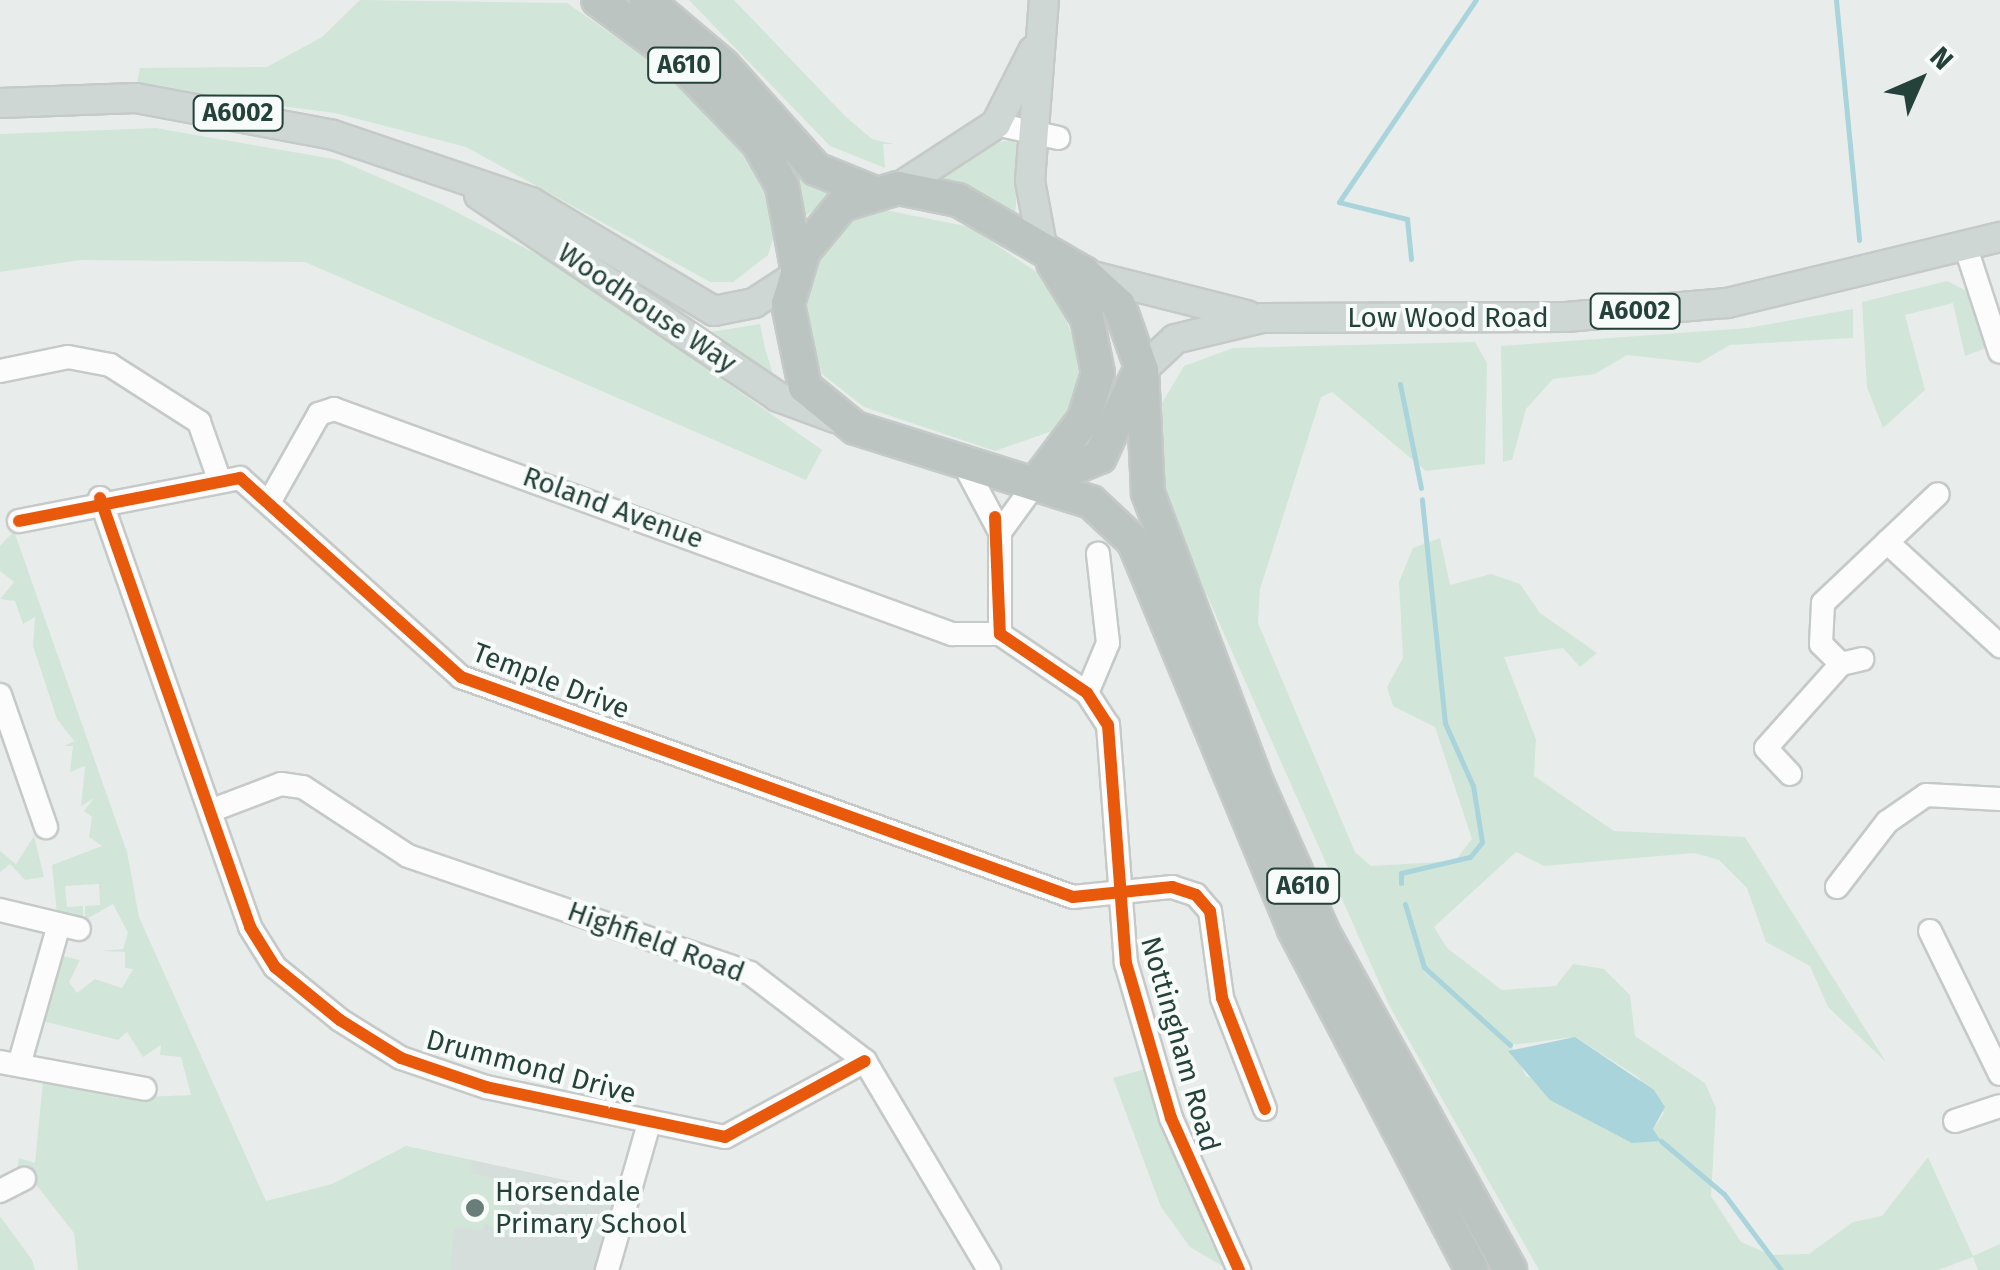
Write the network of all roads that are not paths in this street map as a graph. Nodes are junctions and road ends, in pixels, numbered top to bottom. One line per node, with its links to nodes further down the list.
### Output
1 (598, 0): 13 (highway, A610)
2 (646, 0): 9 (highway, A610)
3 (1044, 0): 4 (main road)
4 (1041, 31): 6 (main road); 7 (main road)
5 (0, 102): 8 (main road, Woodhouse Way / A6002)
6 (996, 124): 7 (street); 9 (main road)
7 (1045, 136): 12 (main road)
8 (466, 185): 13 (main road, Woodhouse Way / A6002); 19 (main road, Woodhouse Way / A6002)
9 (884, 190): 12 (highway); 13 (highway)
10 (2000, 237): 11 (main road, Low Wood Road / A6002)
11 (1966, 248): 15 (main road, Low Wood Road / A6002); 16 (street)
12 (1045, 253): 14 (highway, A610); 20 (highway)
13 (795, 272): 19 (highway)
14 (1084, 273): 15 (main road, A6002); 17 (highway, A610)
15 (1262, 318): 17 (main road, Low Wood Road / A6002)
16 (2000, 352)
17 (1142, 370): 24 (highway); 57 (highway, A610)
18 (0, 371): 23 (street)
19 (835, 418): 21 (highway)
20 (1064, 445): 22 (highway); 24 (highway)
21 (966, 468): 22 (highway); 29 (street)
22 (1001, 474): 24 (highway, A610)
23 (218, 476): 26 (street); 27 (street, Temple Drive)
24 (1035, 484): 29 (street); 56 (highway, A610)
25 (1938, 494): 30 (street)
26 (100, 498): 28 (street); 39 (street, Drummond Drive)
27 (271, 499): 32 (street, Roland Avenue); 42 (street, Temple Drive)
28 (19, 521)
29 (1000, 532): 32 (street)
30 (1887, 542): 33 (street); 37 (street)
31 (1098, 554): 34 (street)
32 (1000, 634): 34 (street, Nottingham Road)
33 (2000, 646)
34 (1087, 692): 42 (street, Nottingham Road)
35 (0, 695): 36 (street)
36 (6, 733): 40 (street)
37 (1790, 774)
38 (2000, 799): 41 (street)
39 (210, 810): 45 (street, Highfield Road); 52 (street, Drummond Drive)
40 (35, 817)
41 (1837, 888)
42 (1117, 896): 50 (street, Temple Drive); 55 (street, Nottingham Road)
43 (7, 903): 46 (street)
44 (1930, 931): 47 (street)
45 (865, 1061): 52 (street, Drummond Drive); 54 (street, Highfield Road)
46 (10, 1063): 48 (street)
47 (2000, 1074)
48 (144, 1089)
49 (2000, 1106): 51 (street)
50 (1265, 1109)
51 (1956, 1121)
52 (649, 1124): 53 (street)
53 (607, 1270)
54 (988, 1270)
55 (1239, 1270)
56 (1472, 1270)
57 (1510, 1270)

